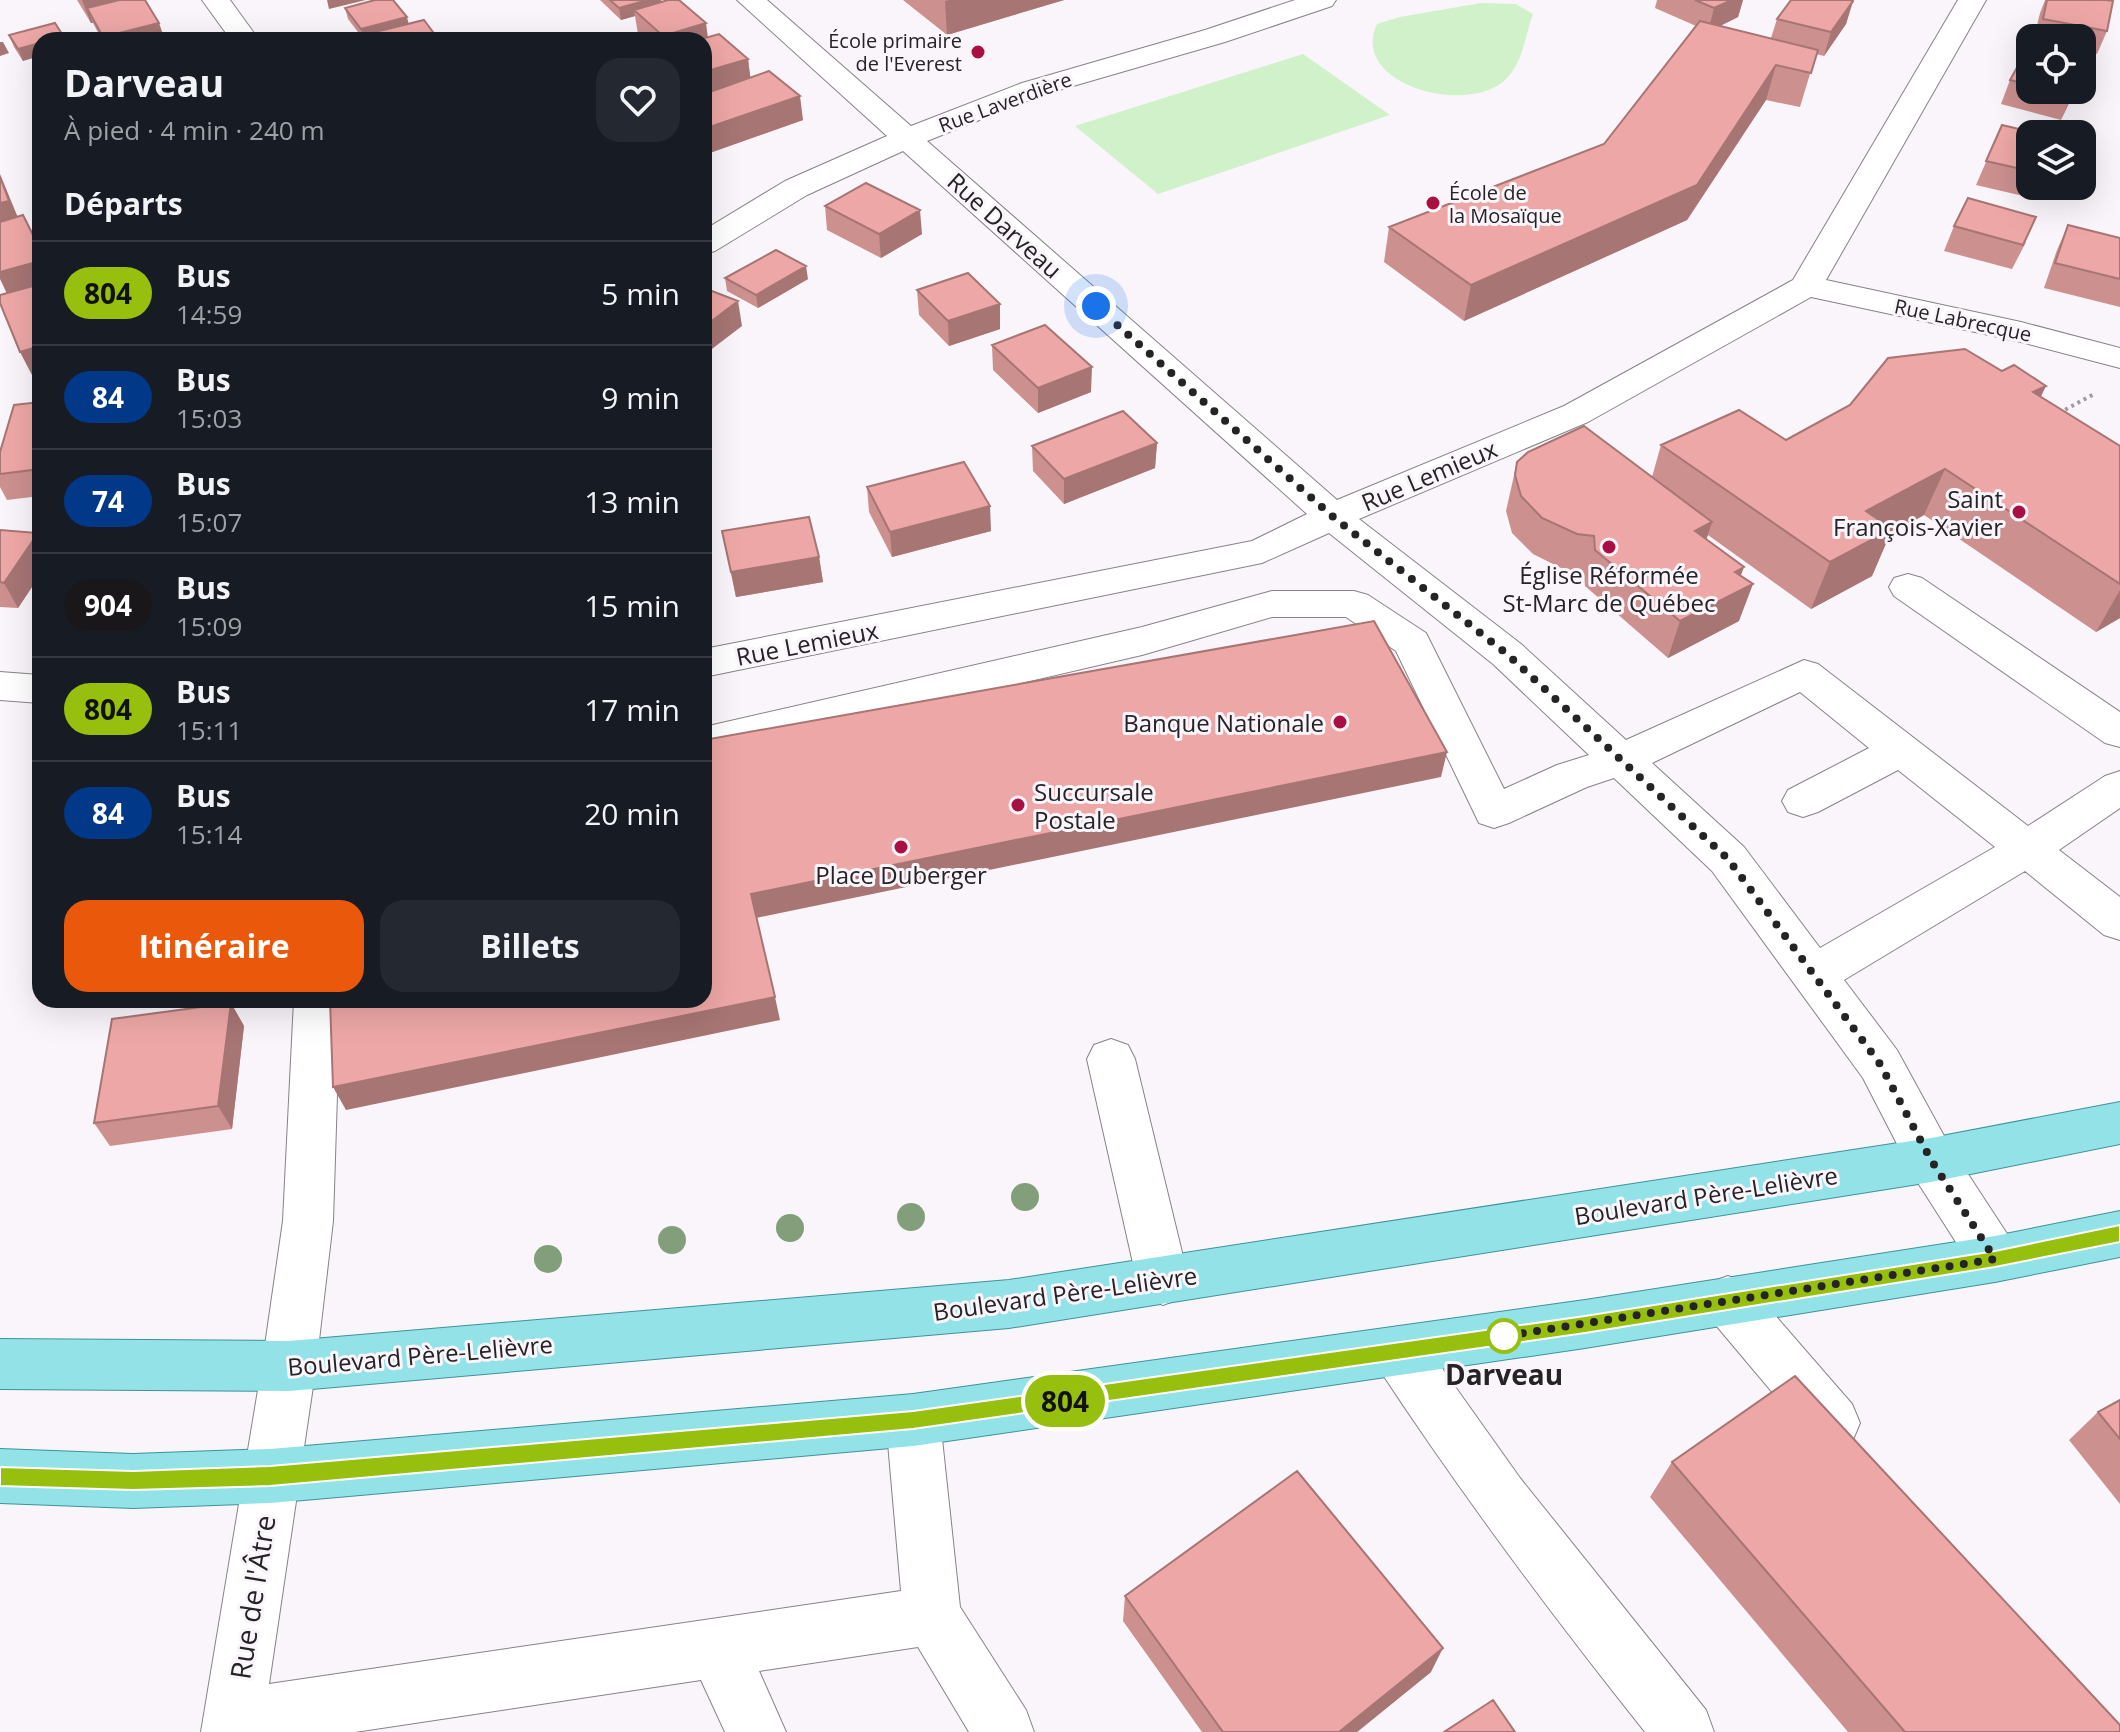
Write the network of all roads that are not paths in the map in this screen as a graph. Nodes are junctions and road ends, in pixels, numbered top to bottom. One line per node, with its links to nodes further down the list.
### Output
1 (216, 0): 5 (street)
2 (751, 0): 6 (street, Rue Darveau)
3 (1322, 0): 6 (street, Rue Laverdière)
4 (1972, 0): 8 (street)
5 (239, 32)
6 (907, 138): 7 (street, Rue Laverdière); 10 (street, Rue Darveau)
7 (712, 239)
8 (1806, 286): 9 (street, Rue Labrecque); 10 (street, Rue Lemieux)
9 (2113, 372)
10 (1332, 516): 11 (street, Rue Lemieux); 20 (street, Rue Darveau)
11 (1110, 582): 13 (street); 14 (street, Rue Lemieux)
12 (1908, 587): 17 (street)
13 (1142, 641): 18 (street); 20 (street)
14 (712, 661)
15 (0, 686): 16 (street)
16 (32, 688)
17 (2120, 732)
18 (712, 740)
19 (1902, 749): 20 (street); 22 (street); 23 (street)
20 (1621, 760): 25 (street, Rue Darveau)
21 (2120, 787): 23 (street)
22 (1803, 801)
23 (2029, 848): 24 (street); 25 (street)
24 (2120, 922)
25 (1813, 975): 29 (street, Rue Darveau)
26 (317, 1008): 36 (street, Rue de l'Âtre)
27 (1111, 1059): 32 (street)
28 (2120, 1123): 29 (main road, Boulevard Père-Lelièvre)
29 (1931, 1160): 31 (street, Rue Darveau); 32 (main road, Boulevard Père-Lelièvre)
30 (2120, 1234): 31 (main road)
31 (1995, 1259): 33 (main road)
32 (1163, 1281): 36 (main road, Boulevard Père-Lelièvre)
33 (1728, 1300): 34 (main road); 38 (street)
34 (1398, 1351): 37 (main road); 46 (street)
35 (0, 1364): 36 (main road, Boulevard Père-Lelièvre)
36 (289, 1366): 40 (street, Rue de l'Âtre)
37 (913, 1420): 40 (main road); 41 (street)
38 (1869, 1466)
39 (0, 1476): 40 (main road)
40 (270, 1476): 43 (street, Rue de l'Âtre)
41 (932, 1616): 42 (street); 45 (street)
42 (717, 1649): 43 (street); 44 (street)
43 (232, 1726)
44 (756, 1732)
45 (1004, 1732)
46 (1684, 1732)

